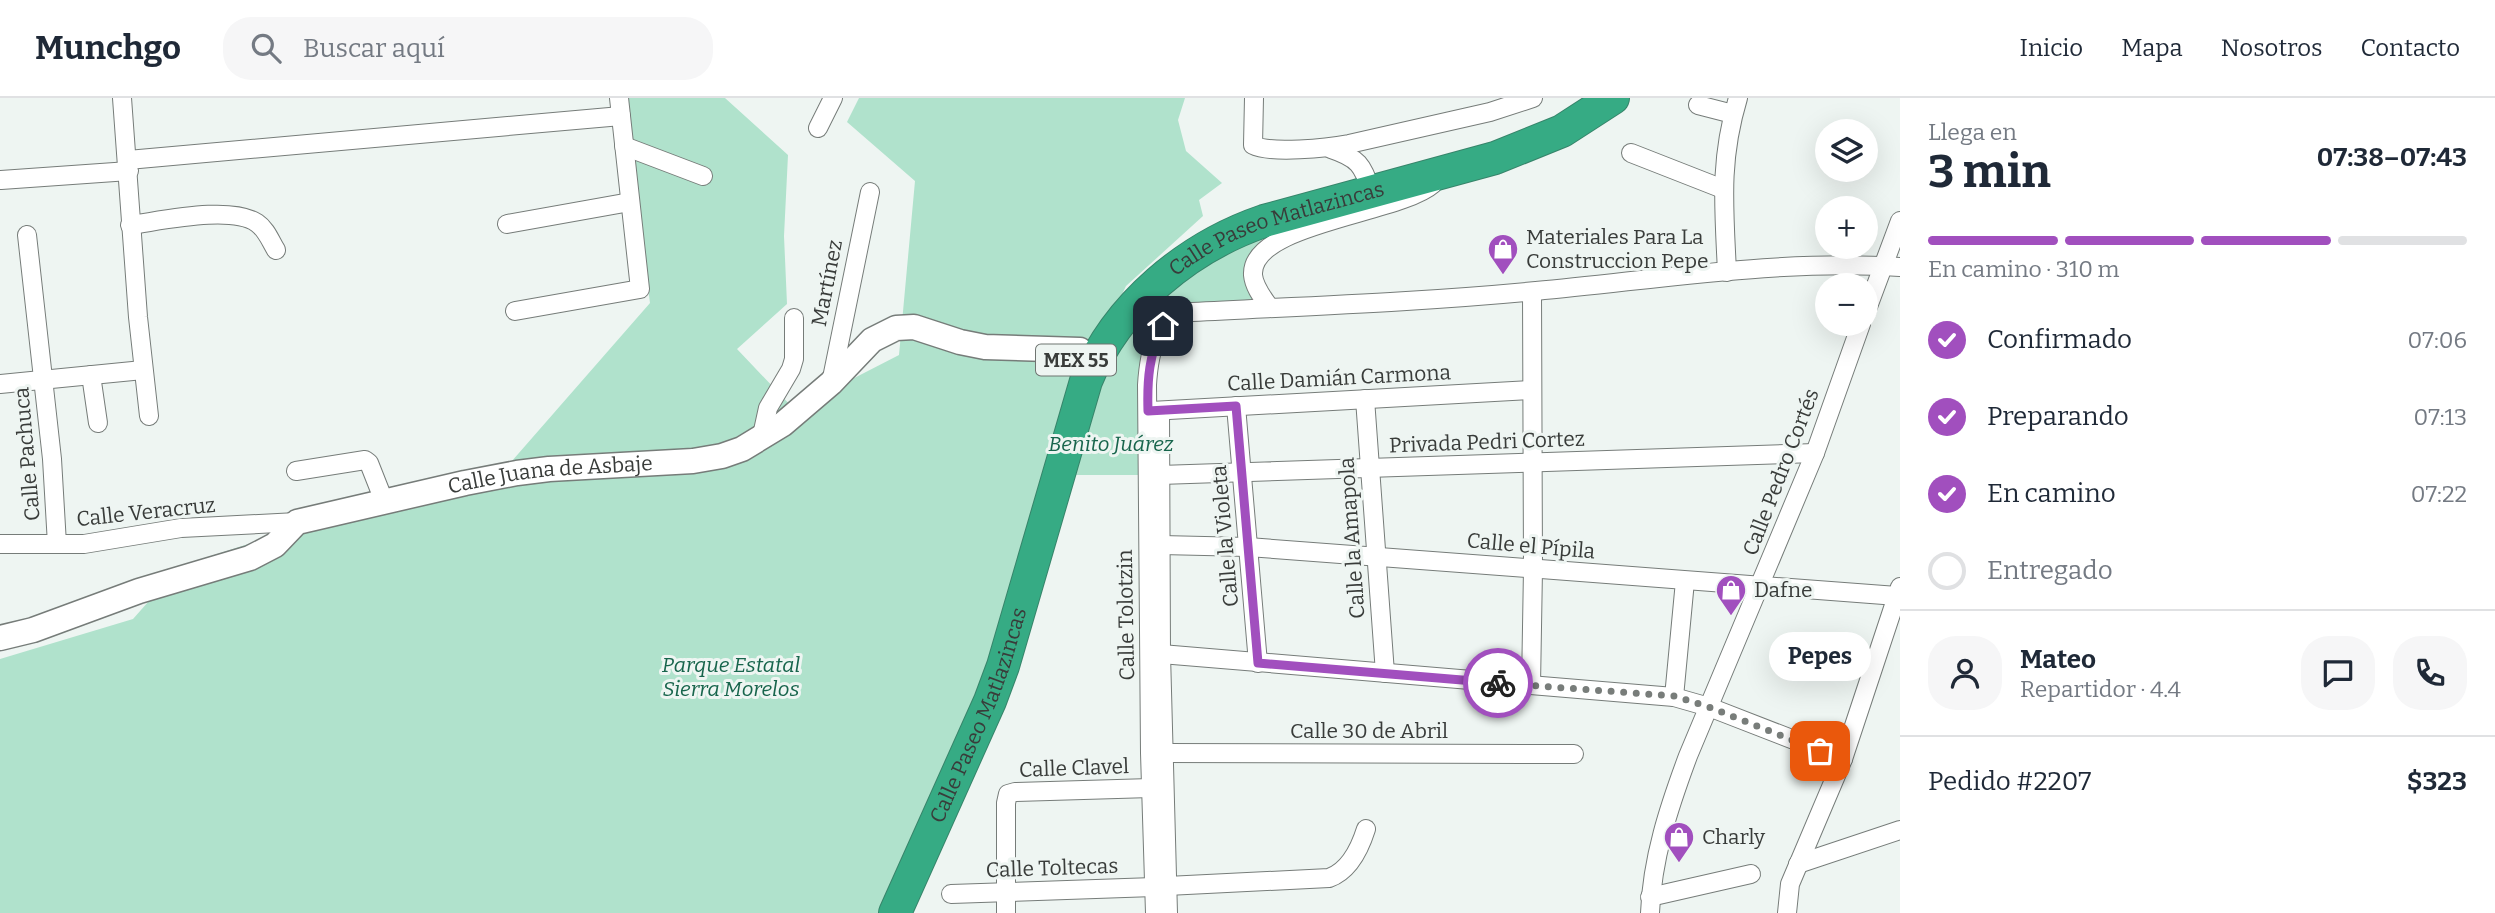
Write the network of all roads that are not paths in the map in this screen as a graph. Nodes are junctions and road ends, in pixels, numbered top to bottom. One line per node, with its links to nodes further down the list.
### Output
1 (122, 98): 14 (street)
2 (833, 98): 10 (street)
3 (1254, 98): 12 (street)
4 (1533, 98): 12 (street)
5 (1584, 98): 18 (highway, Calle Paseo Matlazincas / MEX 55)
6 (1613, 98): 15 (highway, Calle Paseo Matlazincas / MEX 55)
7 (1698, 105): 8 (street)
8 (1736, 106): 19 (street)
9 (620, 107): 11 (street); 14 (street)
10 (818, 128)
11 (624, 146): 16 (street); 21 (street)
12 (1328, 148): 18 (street)
13 (1631, 153): 19 (street)
14 (128, 166): 17 (street); 24 (street)
15 (1444, 172): 18 (highway, Calle Paseo Matlazincas / MEX 55); 31 (street)
16 (703, 176)
17 (1, 180)
18 (1368, 183): 35 (highway, Calle Paseo Matlazincas / MEX 55); 78 (highway, Calle Paseo Matlazincas / MEX 55)
19 (1723, 189): 28 (street)
20 (870, 192): 39 (street, Martínez)
21 (630, 202): 23 (street); 32 (street)
22 (1900, 221): 27 (street)
23 (507, 223)
24 (130, 225): 26 (street); 36 (street)
25 (27, 235): 38 (street, Calle Pachuca)
26 (276, 250)
27 (1891, 266): 28 (street); 29 (street)
28 (1727, 272): 30 (street)
29 (1878, 290)
30 (1532, 292): 31 (street); 41 (street)
31 (1270, 308): 44 (street, Calle Tolotzin)
32 (515, 311)
33 (794, 318): 47 (street)
34 (1857, 336): 48 (street, Calle Pedro Cortés)
35 (1080, 350): 39 (street, Calle Juana de Asbaje); 78 (highway, Calle Paseo Matlazincas / MEX 55)
36 (144, 370): 37 (street); 45 (street)
37 (90, 375): 38 (street); 46 (street)
38 (43, 379): 40 (street); 57 (street, Calle Pachuca)
39 (831, 383): 47 (street, Calle Juana de Asbaje)
40 (0, 384)
41 (1532, 390): 42 (street, Calle Damián Carmona); 49 (street)
42 (1365, 399): 43 (street, Calle Damián Carmona); 50 (street, Calle la Amapola)
43 (1236, 406): 44 (street, Calle Damián Carmona); 52 (street, Calle la Violeta)
44 (1154, 411): 53 (street, Calle Tolotzin); 75 (street, Calle Tolotzin)
45 (149, 416)
46 (98, 423)
47 (761, 440): 54 (street, Calle Juana de Asbaje)
48 (1815, 453): 49 (street, Privada Pedri Cortez); 63 (street, Calle Pedro Cortés)
49 (1533, 464): 50 (street, Privada Pedri Cortez); 61 (street)
50 (1370, 468): 52 (street, Privada Pedri Cortez); 60 (street, Calle la Amapola)
51 (296, 471): 54 (street)
52 (1242, 472): 53 (street, Privada Pedri Cortez); 59 (street, Calle la Violeta)
53 (1160, 475): 58 (street, Calle Tolotzin)
54 (384, 501): 55 (street, Calle Juana de Asbaje)
55 (297, 522): 57 (street, Calle Veracruz); 65 (street)
56 (0, 544): 57 (street, Calle Veracruz)
57 (57, 544)
58 (1161, 545): 59 (street, Calle el Pípila); 66 (street, Calle Tolotzin)
59 (1248, 547): 60 (street, Calle el Pípila); 67 (street, Calle la Violeta)
60 (1376, 556): 61 (street, Calle el Pípila); 68 (street, Calle la Amapola)
61 (1533, 569): 62 (street, Calle el Pípila); 69 (street)
62 (1685, 581): 63 (street, Calle el Pípila); 70 (street)
63 (1760, 587): 64 (street, Calle el Pípila); 71 (street, Calle Pedro Cortés)
64 (1898, 592): 74 (street)
65 (0, 638)
66 (1161, 654): 67 (street); 72 (street, Calle Tolotzin)
67 (1258, 663): 68 (street)
68 (1385, 673): 69 (street)
69 (1531, 685): 70 (street)
70 (1674, 696): 71 (street)
71 (1709, 707): 74 (street); 84 (street, Calle Pedro Cortés)
72 (1163, 753): 73 (street, Calle 30 de Abril); 81 (street, Calle Tolotzin)
73 (1574, 754)
74 (1843, 759): 79 (street)
75 (1151, 788): 81 (street, Calle Tolotzin); 82 (street, Calle Clavel)
76 (1366, 829): 81 (street, Calle Toltecas)
77 (1900, 830): 79 (street)
78 (910, 857): 85 (highway, Calle Paseo Matlazincas / MEX 55); 86 (highway, Calle Paseo Matlazincas / MEX 55)
79 (1798, 864): 90 (street)
80 (1751, 874): 84 (street)
81 (1161, 886): 82 (street, Calle Toltecas); 88 (street, Calle Tolotzin); 89 (street, Calle Tolotzin)
82 (1006, 893): 83 (street, Calle Toltecas); 87 (street)
83 (951, 894)
84 (1650, 905)
85 (876, 913)
86 (895, 913)
87 (1006, 913)
88 (1155, 913)
89 (1168, 913)
90 (1787, 913)

